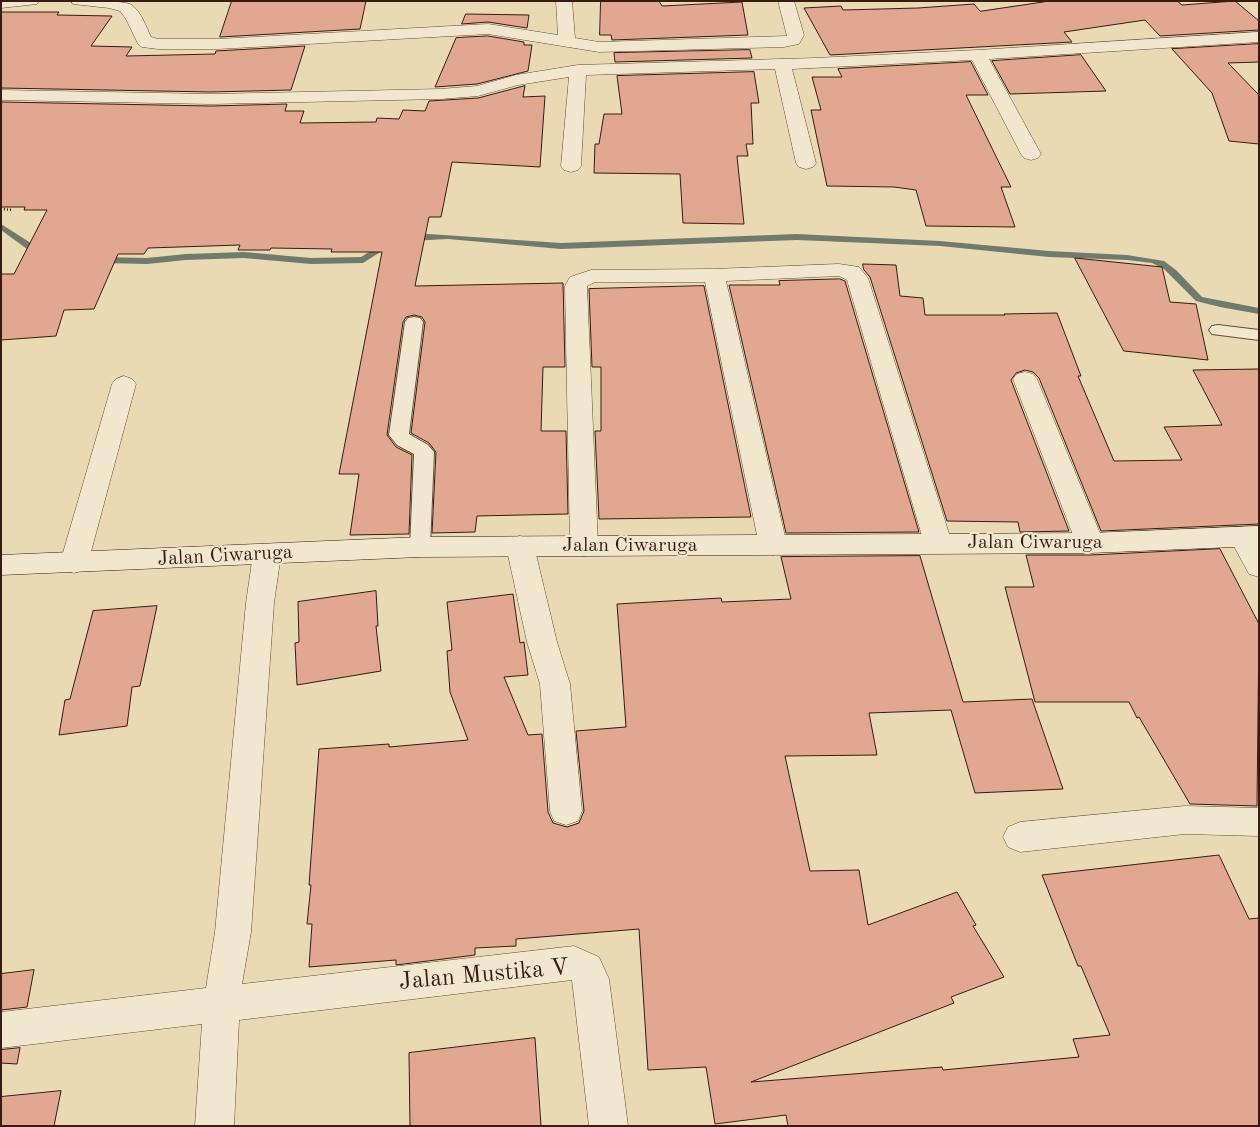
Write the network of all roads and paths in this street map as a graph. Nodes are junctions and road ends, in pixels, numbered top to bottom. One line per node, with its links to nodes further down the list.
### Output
1 (31, 1): 5 (street)
2 (79, 1): 7 (street)
3 (564, 1): 7 (street)
4 (786, 1): 7 (street)
5 (1, 3)
6 (1259, 37): 8 (street)
7 (567, 42)
8 (978, 55): 9 (street); 12 (street)
9 (782, 64): 10 (street); 13 (street)
10 (578, 70): 11 (street); 14 (street)
11 (1, 95)
12 (1031, 154)
13 (806, 163)
14 (571, 166)
15 (1, 208): 16 (path)
16 (13, 210)
17 (714, 275): 24 (street); 26 (street); 28 (street)
18 (414, 322): 29 (lane)
19 (1218, 330): 20 (lane)
20 (1259, 334)
21 (1025, 379): 25 (street)
22 (124, 384): 31 (street)
23 (1250, 537): 25 (street, Jalan Ciwaruga); 33 (street)
24 (938, 543): 25 (street, Jalan Ciwaruga); 26 (street, Jalan Ciwaruga)
25 (1090, 543)
26 (773, 545): 28 (street, Jalan Ciwaruga)
27 (520, 546): 28 (street, Jalan Ciwaruga); 29 (street, Jalan Ciwaruga); 34 (street)
28 (584, 546)
29 (420, 547): 30 (street, Jalan Ciwaruga)
30 (267, 554): 31 (street, Jalan Ciwaruga); 37 (street)
31 (74, 563): 32 (street, Jalan Ciwaruga)
32 (1, 565)
33 (1259, 567)
34 (566, 811)
35 (1259, 822): 36 (street)
36 (1020, 837)
37 (223, 1003): 38 (street, Jalan Mustika V); 39 (street); 40 (street, Jalan Mustika V)
38 (1, 1030)
39 (214, 1126)
40 (609, 1126)

